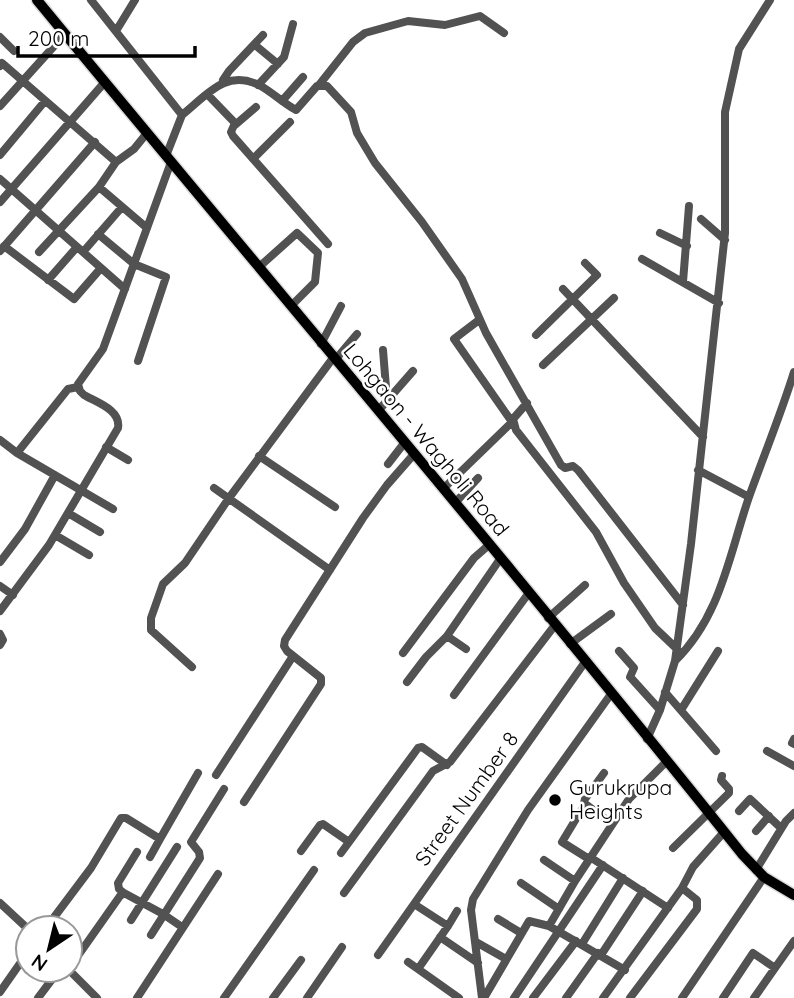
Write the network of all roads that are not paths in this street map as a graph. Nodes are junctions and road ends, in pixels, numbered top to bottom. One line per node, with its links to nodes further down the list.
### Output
1 (37, 0): 8 (main road, Lohgaon - Wagholi Road)
2 (91, 0): 6 (street)
3 (135, 0): 6 (street)
4 (771, 0): 48 (street)
5 (293, 24): 13 (street)
6 (116, 31): 26 (street)
7 (504, 33): 20 (street)
8 (65, 34): 17 (street); 18 (main road, Lohgaon - Wagholi Road)
9 (263, 35): 11 (street)
10 (0, 37): 12 (street)
11 (255, 45): 13 (street); 16 (street)
12 (13, 51)
13 (278, 64): 19 (street)
14 (0, 66): 17 (street)
15 (303, 77): 22 (street)
16 (223, 80): 19 (street); 21 (street)
17 (21, 82): 23 (street); 24 (street)
18 (104, 83): 28 (street); 30 (main road, Lohgaon - Wagholi Road)
19 (258, 85): 22 (street)
20 (319, 85): 22 (street); 69 (street)
21 (207, 94): 26 (street); 29 (street)
22 (282, 101)
23 (45, 102): 28 (street); 32 (street)
24 (0, 106)
25 (256, 107): 29 (street)
26 (182, 115): 33 (street)
27 (290, 121): 34 (street)
28 (71, 123): 31 (street); 38 (street)
29 (235, 125): 34 (street)
30 (147, 133): 33 (main road, Lohgaon - Wagholi Road); 35 (street)
31 (95, 142): 35 (street); 42 (street)
32 (0, 155)
33 (169, 159): 44 (street); 57 (main road, Lohgaon - Wagholi Road)
34 (253, 159): 49 (street)
35 (116, 162): 37 (street)
36 (0, 179): 38 (street)
37 (99, 187): 41 (street); 45 (street)
38 (11, 189): 39 (street); 42 (street)
39 (0, 202)
40 (689, 206): 50 (street)
41 (122, 207): 44 (street); 47 (street)
42 (35, 210): 45 (street); 51 (street)
43 (701, 219): 48 (street)
44 (147, 228): 56 (street)
45 (58, 230): 52 (street); 53 (street)
46 (660, 233): 50 (street)
47 (99, 234): 52 (street); 56 (street)
48 (724, 240): 65 (street)
49 (328, 244)
50 (687, 246): 60 (street)
51 (2, 248): 59 (street)
52 (80, 250): 58 (street); 59 (street)
53 (39, 252)
54 (642, 259): 60 (street)
55 (585, 262): 64 (street)
56 (134, 264): 61 (street); 75 (street)
57 (259, 267): 66 (main road, Lohgaon - Wagholi Road); 66 (street)
58 (102, 268): 59 (street); 61 (street)
59 (48, 280)
60 (683, 282): 65 (street)
61 (125, 289): 79 (street)
62 (563, 289): 64 (street)
63 (614, 298): 68 (street)
64 (572, 300): 68 (street); 71 (street)
65 (719, 303): 84 (street)
66 (291, 306): 72 (main road, Lohgaon - Wagholi Road)
67 (341, 306): 72 (street)
68 (591, 319): 76 (street); 84 (street)
69 (480, 320): 81 (street); 83 (street)
70 (357, 334): 74 (street)
71 (536, 335)
72 (321, 344): 74 (main road, Lohgaon - Wagholi Road)
73 (383, 350): 80 (street)
74 (334, 359): 82 (main road, Lohgaon - Wagholi Road); 90 (street)
75 (138, 361)
76 (543, 365)
77 (413, 371): 80 (street)
78 (794, 372): 99 (street)
79 (78, 387): 87 (street); 88 (street)
80 (387, 400): 82 (street)
81 (527, 403): 83 (street); 116 (street)
82 (378, 411): 86 (main road, Lohgaon - Wagholi Road)
83 (512, 422): 97 (street); 125 (street)
84 (702, 437): 93 (street)
85 (0, 440): 88 (street)
86 (405, 442): 89 (main road, Lohgaon - Wagholi Road); 92 (street)
87 (106, 447): 91 (street); 98 (street)
88 (17, 453): 94 (street)
89 (415, 453): 97 (main road, Lohgaon - Wagholi Road); 111 (street)
90 (260, 456): 100 (street); 102 (street)
91 (128, 460)
92 (388, 464)
93 (698, 470): 99 (street); 116 (street)
94 (55, 475): 98 (street); 110 (street)
95 (478, 478): 101 (street)
96 (214, 488): 100 (street)
97 (444, 488): 101 (main road, Lohgaon - Wagholi Road)
98 (81, 490): 103 (street); 104 (street)
99 (750, 496): 130 (street)
100 (229, 498): 111 (street); 132 (street)
101 (455, 503): 107 (main road, Lohgaon - Wagholi Road)
102 (335, 507)
103 (113, 509)
104 (68, 513): 105 (street); 106 (street)
105 (100, 532)
106 (55, 535): 108 (street); 115 (street)
107 (490, 544): 109 (main road, Lohgaon - Wagholi Road); 128 (street)
108 (89, 555)
109 (500, 559): 114 (main road, Lohgaon - Wagholi Road); 121 (street)
110 (0, 562)
111 (330, 570): 129 (street)
112 (585, 585): 119 (street)
113 (0, 586): 115 (street)
114 (528, 594): 119 (main road, Lohgaon - Wagholi Road); 136 (street)
115 (13, 595): 117 (street)
116 (683, 604): 125 (street)
117 (0, 611)
118 (611, 614): 122 (street)
119 (551, 622): 122 (main road, Lohgaon - Wagholi Road); 143 (street)
120 (0, 634): 123 (street)
121 (447, 636): 124 (street); 133 (street)
122 (570, 644): 131 (main road, Lohgaon - Wagholi Road)
123 (0, 645)
124 (466, 649)
125 (677, 649): 130 (street)
126 (718, 650): 138 (street)
127 (619, 651): 137 (street)
128 (403, 653)
129 (293, 656): 147 (street); 150 (street)
130 (675, 660): 134 (street)
131 (585, 662): 135 (main road, Lohgaon - Wagholi Road); 185 (street, Street Number 8)
132 (192, 667)
133 (407, 682)
134 (665, 692): 137 (street); 138 (street)
135 (611, 694): 139 (main road, Lohgaon - Wagholi Road); 202 (street)
136 (453, 695)
137 (660, 710): 139 (street)
138 (681, 710): 140 (street)
139 (648, 739): 142 (main road, Lohgaon - Wagholi Road)
140 (716, 751)
141 (767, 751): 144 (street)
142 (666, 762): 153 (main road, Lohgaon - Wagholi Road); 156 (street)
143 (447, 765): 161 (street); 182 (street)
144 (794, 766)
145 (198, 773): 160 (street)
146 (604, 773): 151 (street)
147 (216, 775)
148 (722, 776): 153 (street)
149 (224, 789): 190 (street)
150 (244, 802)
151 (585, 804): 156 (street); 168 (street)
152 (739, 811): 155 (street)
153 (708, 813): 159 (main road, Lohgaon - Wagholi Road); 163 (street)
154 (794, 813): 157 (street)
155 (769, 816): 157 (street); 158 (street)
156 (612, 824): 168 (street)
157 (781, 828): 172 (street)
158 (755, 831)
159 (724, 832): 172 (main road, Lohgaon - Wagholi Road); 178 (street)
160 (160, 839): 167 (street); 189 (street)
161 (349, 842): 165 (street); 166 (street)
162 (177, 847): 184 (street)
163 (673, 848)
164 (137, 852): 181 (street)
165 (301, 852)
166 (341, 853)
167 (150, 857)
168 (590, 858): 170 (street); 176 (street)
169 (544, 860): 176 (street)
170 (603, 865): 175 (street); 197 (street)
171 (314, 870): 220 (street)
172 (756, 870): 174 (main road, Lohgaon - Wagholi Road)
173 (218, 874): 196 (street)
174 (764, 877): 180 (main road, Lohgaon - Wagholi Road); 230 (street)
175 (623, 878): 179 (street); 203 (street)
176 (575, 881): 187 (street)
177 (521, 883): 187 (street)
178 (682, 888): 186 (street); 229 (street)
179 (643, 891): 186 (street); 206 (street)
180 (793, 892)
181 (124, 893): 184 (street); 205 (street)
182 (344, 893)
183 (0, 903): 191 (street)
184 (142, 903): 190 (street); 193 (street)
185 (414, 904): 194 (street); 207 (street, Street Number 8)
186 (668, 908): 214 (street)
187 (559, 909): 195 (street)
188 (457, 911): 194 (street)
189 (56, 914)
190 (163, 914): 196 (street); 199 (street)
191 (14, 916)
192 (498, 919): 198 (street)
193 (131, 920)
194 (447, 926): 200 (street)
195 (549, 926): 197 (street); 198 (street)
196 (182, 927): 219 (street)
197 (560, 932): 203 (street); 225 (street)
198 (521, 933): 208 (street)
199 (151, 935)
200 (440, 937): 211 (street); 213 (street)
201 (794, 941): 212 (street)
202 (476, 942): 208 (street); 211 (street)
203 (579, 943): 206 (street); 226 (street)
204 (342, 947): 222 (street)
205 (84, 948)
206 (599, 954): 214 (street); 227 (street)
207 (378, 955)
208 (506, 958): 224 (street)
209 (301, 960): 221 (street)
210 (408, 962): 213 (street)
211 (478, 963): 224 (street)
212 (775, 968): 231 (street); 232 (street)
213 (418, 969): 223 (street)
214 (625, 970): 228 (street)
215 (14, 972): 217 (street)
216 (83, 984): 218 (street)
217 (0, 992)
218 (97, 998)
219 (137, 998)
220 (223, 998)
221 (273, 998)
222 (307, 998)
223 (459, 998)
224 (483, 998)
225 (514, 998)
226 (533, 998)
227 (566, 998)
228 (603, 998)
229 (630, 998)
230 (682, 998)
231 (723, 998)
232 (754, 998)

